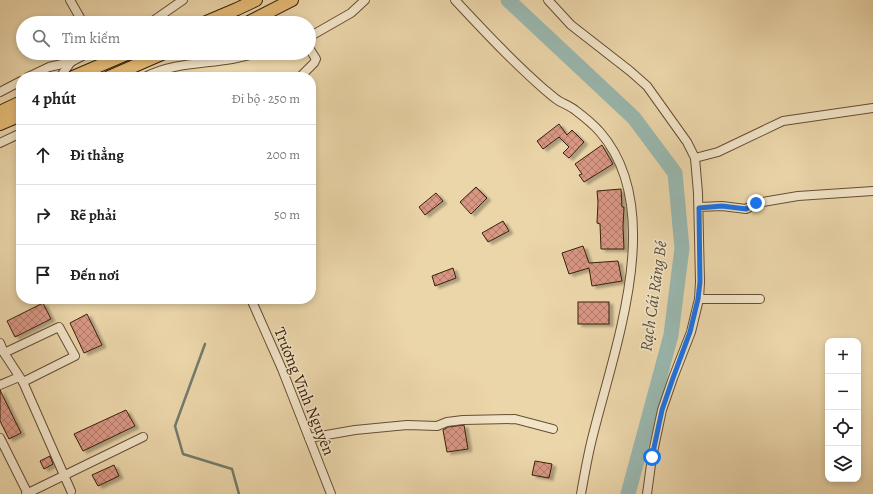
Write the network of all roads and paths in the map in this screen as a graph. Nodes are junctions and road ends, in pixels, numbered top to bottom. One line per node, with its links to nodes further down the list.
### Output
1 (70, 0): 8 (street)
2 (184, 0): 9 (street)
3 (256, 0): 10 (highway)
4 (292, 0): 11 (highway)
5 (364, 0): 12 (street)
6 (455, 0): 54 (street)
7 (548, 0): 35 (street)
8 (79, 16)
9 (160, 16)
10 (222, 16)
11 (261, 16)
12 (316, 33)
13 (75, 60): 19 (street)
14 (100, 60): 22 (highway)
15 (151, 60): 23 (highway)
16 (160, 60): 24 (street)
17 (223, 60): 24 (street)
18 (315, 60): 25 (street)
19 (71, 62): 20 (street); 21 (street)
20 (38, 72)
21 (64, 72)
22 (81, 72)
23 (127, 72)
24 (154, 72)
25 (305, 72)
26 (16, 84): 27 (street)
27 (0, 92)
28 (16, 104): 30 (highway)
29 (873, 108): 35 (street)
30 (0, 112)
31 (16, 117): 32 (highway)
32 (0, 124)
33 (16, 135): 34 (street)
34 (0, 143)
35 (695, 158): 37 (street)
36 (873, 191): 37 (street)
37 (699, 208): 38 (street)
38 (698, 299): 39 (street); 55 (street)
39 (760, 299)
40 (253, 304): 48 (street, Trương Vĩnh Nguyên)
41 (0, 344): 42 (street)
42 (4, 353): 43 (street); 43 (street)
43 (21, 380): 44 (street); 50 (street)
44 (0, 385)
45 (553, 429): 48 (street)
46 (143, 437): 50 (street)
47 (0, 438): 49 (street)
48 (309, 438): 53 (street, Trương Vĩnh Nguyên)
49 (4, 456): 52 (street)
50 (64, 476): 51 (street); 52 (street)
51 (71, 491)
52 (27, 494)
53 (331, 494)
54 (581, 494)
55 (647, 494)

